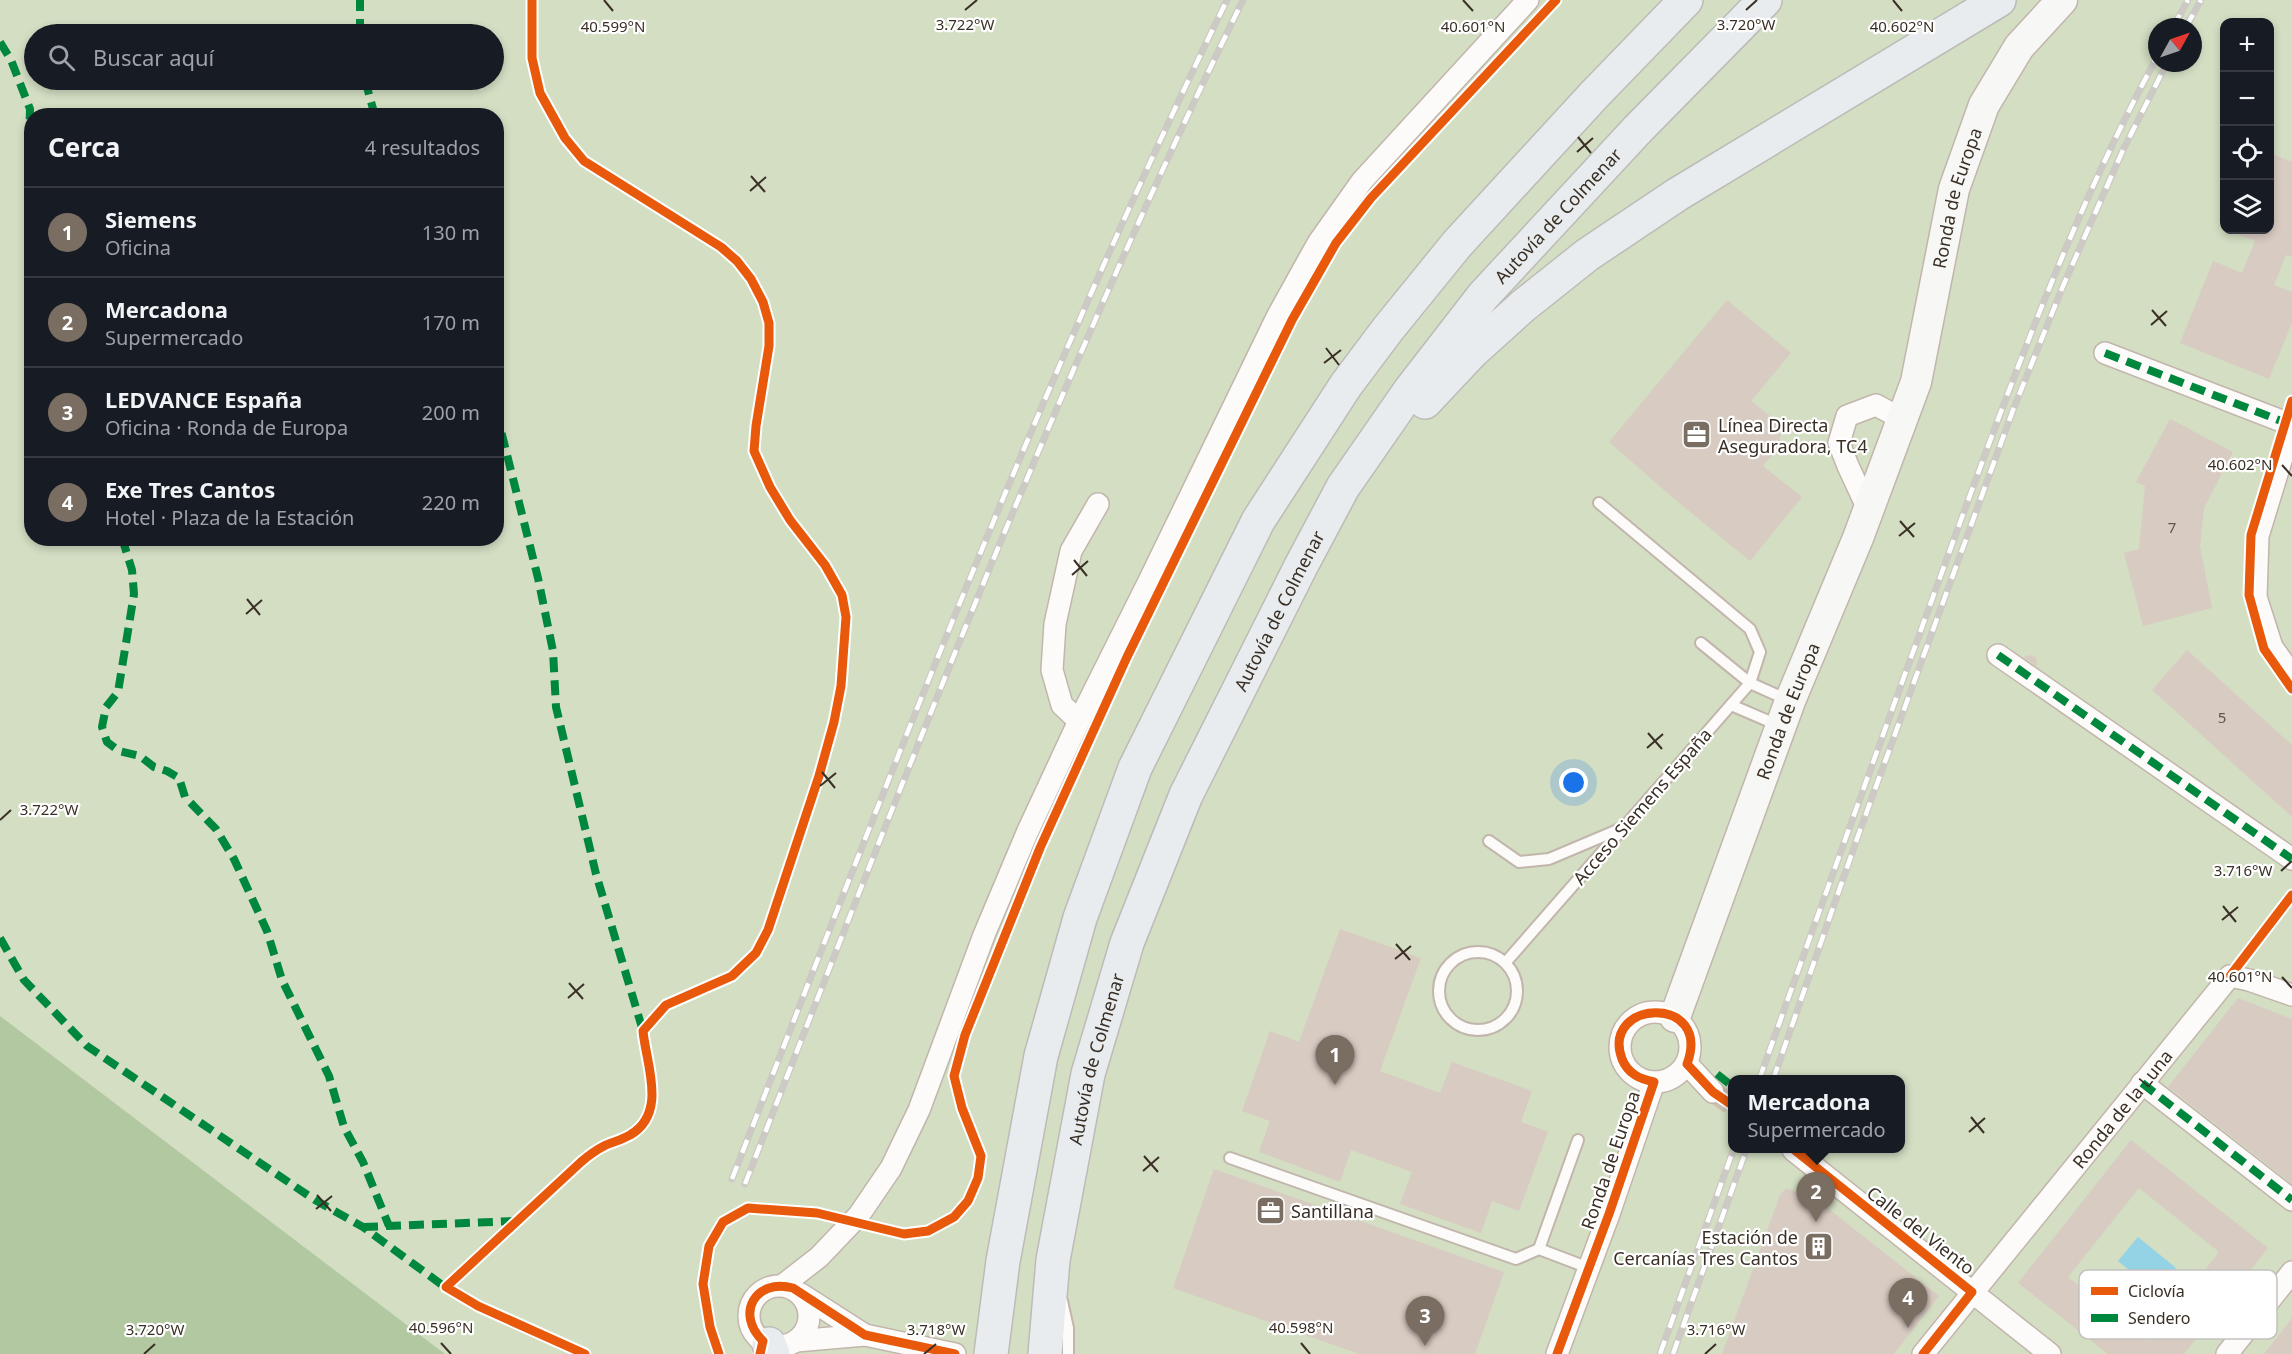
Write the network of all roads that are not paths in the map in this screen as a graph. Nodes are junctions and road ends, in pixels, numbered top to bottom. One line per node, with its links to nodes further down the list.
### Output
1 (1528, 0): 21 (street)
2 (1686, 0): 47 (highway)
3 (1765, 0): 14 (highway, Autovía de Colmenar)
4 (1999, 0): 14 (highway)
5 (2062, 0): 7 (street, Ronda de Europa)
6 (2105, 353): 8 (street)
7 (1902, 419): 9 (street); 10 (street, Ronda de Europa)
8 (2292, 425): 17 (street)
9 (1848, 466): 10 (street); 13 (street)
10 (1882, 472): 13 (street, Ronda de Europa)
11 (1599, 503): 18 (lane)
12 (1098, 504): 21 (street)
13 (1868, 509): 20 (street, Ronda de Europa)
14 (1301, 566): 37 (highway, Autovía de Colmenar)
15 (1701, 643): 18 (lane)
16 (1998, 655): 24 (street)
17 (2292, 675)
18 (1750, 683): 19 (lane, Acceso Siemens España); 20 (lane)
19 (1731, 705): 20 (lane); 22 (lane, Acceso Siemens España)
20 (1786, 714): 27 (street, Ronda de Europa)
21 (1079, 721): 40 (street)
22 (1623, 828): 23 (lane); 25 (lane, Acceso Siemens España)
23 (1489, 841)
24 (2292, 859)
25 (1506, 962): 25 (lane)
26 (2292, 995): 30 (street, Ronda de la Luna)
27 (1675, 1017): 28 (street); 29 (street, Ronda de Europa)
28 (1687, 1064): 29 (street, Ronda de Europa); 31 (street)
29 (1654, 1082): 38 (street, Ronda de Europa)
30 (2142, 1083): 35 (street); 42 (street, Ronda de la Luna)
31 (1713, 1092)
32 (1578, 1140): 36 (lane)
33 (1797, 1153): 42 (street, Calle del Viento)
34 (1230, 1158): 36 (lane)
35 (2292, 1200)
36 (1539, 1249): 38 (lane)
37 (1053, 1260): 48 (highway, Autovía de Colmenar); 49 (lane)
38 (1589, 1268): 50 (street, Ronda de Europa)
39 (2292, 1272): 41 (street)
40 (792, 1290): 43 (street); 45 (street); 45 (street)
41 (2277, 1291)
42 (1972, 1292): 51 (street, Ronda de la Luna); 52 (street, Calle del Viento)
43 (864, 1335): 45 (street); 46 (street)
44 (2239, 1339): 53 (street)
45 (779, 1346)
46 (955, 1354)
47 (991, 1354)
48 (1045, 1354)
49 (1068, 1354)
50 (1557, 1354)
51 (1923, 1354)
52 (2050, 1354)
53 (2227, 1354)

